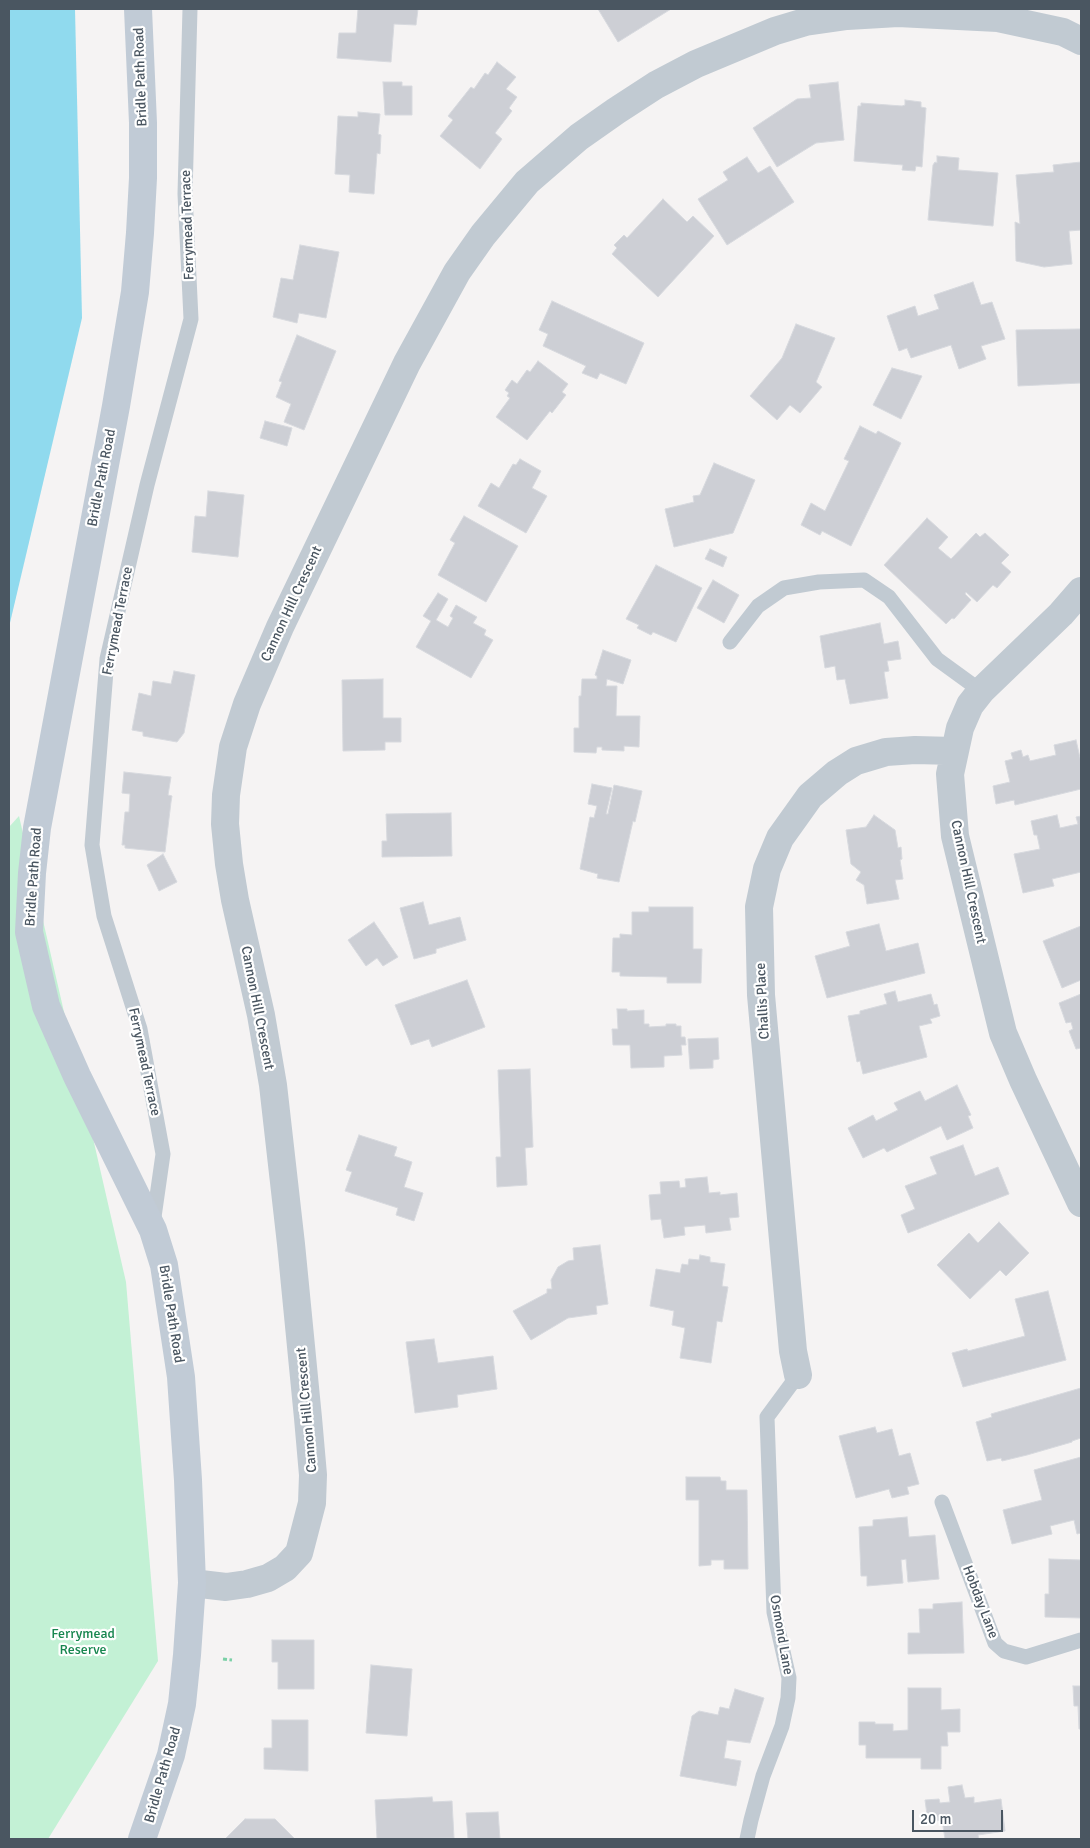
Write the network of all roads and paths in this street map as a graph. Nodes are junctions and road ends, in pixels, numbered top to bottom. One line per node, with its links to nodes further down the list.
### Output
1 (138, 9): 9 (street, Bridle Path Road)
2 (190, 9): 9 (lane, Ferrymead Terrace)
3 (1081, 41): 12 (street, Cannon Hill Crescent)
4 (1081, 591): 6 (street, Cannon Hill Crescent)
5 (730, 642): 6 (lane)
6 (981, 690): 7 (street, Cannon Hill Crescent)
7 (954, 751): 8 (street, Cannon Hill Crescent); 10 (street, Challis Place)
8 (1081, 1203)
9 (152, 1230): 12 (street, Bridle Path Road)
10 (798, 1375): 17 (lane, Osmond Lane)
11 (942, 1502): 13 (lane, Hobday Lane)
12 (192, 1583): 16 (street, Bridle Path Road)
13 (1081, 1640)
14 (223, 1659): 15 (path)
15 (232, 1660)
16 (142, 1839)
17 (748, 1839)

